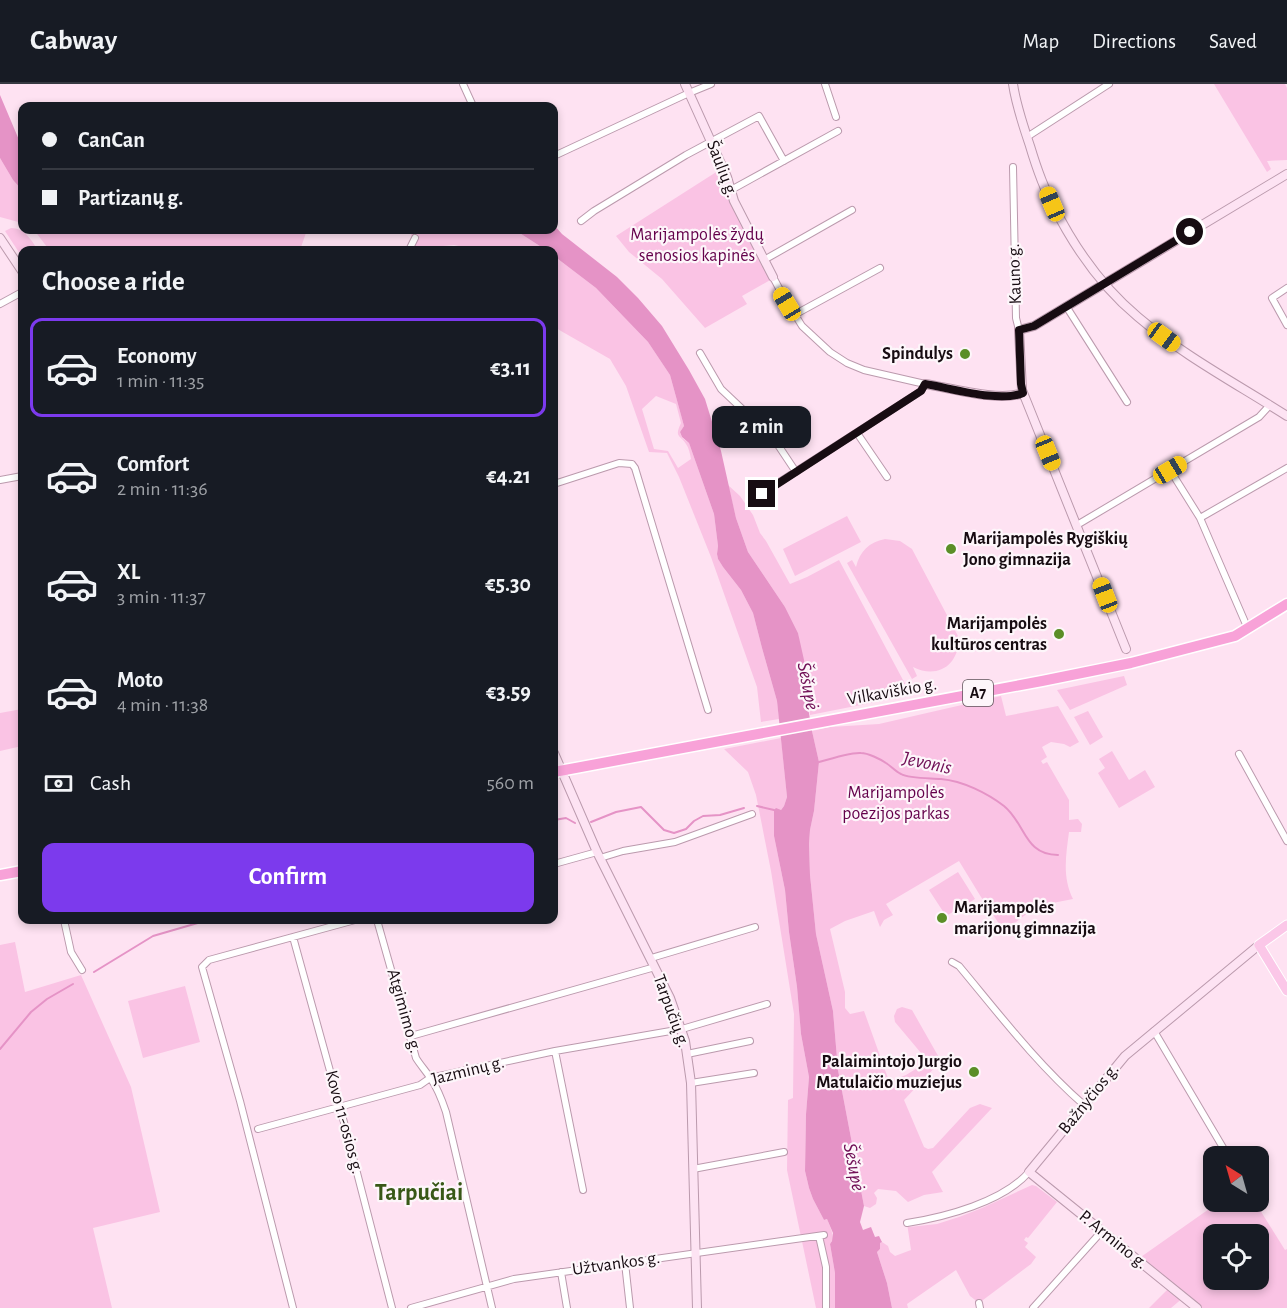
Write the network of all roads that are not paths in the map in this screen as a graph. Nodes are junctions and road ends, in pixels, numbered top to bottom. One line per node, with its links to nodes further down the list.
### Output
1 (463, 84): 7 (street)
2 (711, 84): 6 (street)
3 (825, 84): 8 (street)
4 (1013, 84): 10 (main road)
5 (1109, 84): 10 (street)
6 (687, 88): 11 (main road, Šaulių g.); 12 (street)
7 (471, 102)
8 (836, 117)
9 (838, 131): 13 (street)
10 (1027, 137): 26 (main road)
11 (712, 142): 13 (street); 16 (main road, Šaulių g.); 18 (street)
12 (558, 154)
13 (784, 161): 16 (street)
14 (1013, 167): 33 (street, Kauno g.)
15 (1287, 174): 26 (main road)
16 (731, 190): 22 (main road, Šaulių g.)
17 (852, 210): 22 (street)
18 (581, 221)
19 (0, 238): 23 (main road)
20 (415, 238): 21 (street)
21 (411, 246)
22 (764, 260): 25 (main road, Šaulių g.)
23 (18, 265)
24 (880, 268): 31 (street)
25 (773, 277): 31 (street, Šaulių g.)
26 (1104, 283): 30 (main road); 38 (main road)
27 (1287, 288): 32 (street)
28 (18, 294): 29 (street)
29 (0, 304)
30 (1066, 306): 33 (main road); 37 (street)
31 (794, 315): 35 (street, Šaulių g.)
32 (1287, 325)
33 (1019, 330): 36 (main road, Kauno g.)
34 (700, 353): 43 (street)
35 (925, 384): 36 (main road, Šaulių g.); 40 (street)
36 (1023, 393): 50 (main road, Kauno g.)
37 (1127, 402)
38 (1269, 405): 39 (main road); 42 (street)
39 (1287, 416)
40 (857, 433): 43 (street); 45 (street)
41 (1287, 468): 49 (street)
42 (1170, 470): 49 (street); 50 (street)
43 (796, 472): 48 (street)
44 (18, 477): 46 (street)
45 (887, 477)
46 (0, 480)
47 (558, 483): 54 (street)
48 (762, 494)
49 (1200, 518): 52 (street)
50 (1077, 525): 53 (main road, Kauno g.)
51 (1287, 604): 52 (highway, A7)
52 (1248, 629): 56 (highway, Vilkaviškio g. / A7)
53 (1126, 649)
54 (708, 710)
55 (1239, 754): 59 (street)
56 (558, 772)
57 (558, 774): 60 (main road, Tarpučių g.)
58 (752, 814): 60 (street)
59 (1287, 841)
60 (599, 855): 61 (street); 71 (main road, Tarpučių g.)
61 (558, 863)
62 (18, 872): 63 (highway)
63 (0, 875)
64 (65, 924): 74 (street)
65 (340, 924): 69 (street)
66 (378, 924): 79 (street, Atgimimo g.)
67 (1287, 925): 70 (main road)
68 (755, 927): 71 (street)
69 (293, 937): 87 (street, Kovo 11-osios g.); 100 (street)
70 (1259, 945): 75 (main road); 78 (main road, Bažnyčios g.)
71 (651, 958): 73 (main road, Tarpučių g.)
72 (952, 962): 86 (street)
73 (655, 967): 77 (main road, Tarpučių g.); 79 (street)
74 (82, 970)
75 (1287, 991)
76 (767, 1004): 77 (street, Jazminų g.)
77 (682, 1029): 81 (street, Jazminų g.); 82 (main road, Tarpučių g.)
78 (1154, 1031): 86 (main road, Bažnyčios g.); 89 (street)
79 (411, 1036): 84 (street, Atgimimo g.)
80 (750, 1041): 82 (street)
81 (555, 1051): 84 (street, Jazminų g.); 93 (street)
82 (687, 1054): 85 (main road, Tarpučių g.)
83 (754, 1073): 85 (street)
84 (430, 1078): 87 (street, Jazminų g.); 99 (street, Atgimimo g.)
85 (691, 1083): 91 (main road, Tarpučių g.)
86 (1084, 1105): 92 (main road, Bažnyčios g.)
87 (340, 1107): 88 (street, Jazminų g.); 101 (street, Kovo 11-osios g.)
88 (258, 1129)
89 (1222, 1146)
90 (784, 1152): 91 (street)
91 (693, 1169): 96 (main road, Tarpučių g.)
92 (1029, 1172): 94 (street, Bažnyčios g.); 95 (main road, P. Armino g.)
93 (583, 1190)
94 (907, 1223)
95 (1102, 1231): 108 (street); 109 (main road, P. Armino g.)
96 (695, 1254): 97 (street, Užtvankos g.); 106 (main road, Tarpučių g.); 107 (street, Užtvankos g.)
97 (625, 1263): 98 (street, Užtvankos g.); 105 (street)
98 (561, 1272): 99 (street, Užtvankos g.); 104 (street)
99 (487, 1286): 102 (street, Užtvankos g.); 103 (street, Atgimimo g.)
100 (293, 1308)
101 (392, 1308)
102 (411, 1308)
103 (492, 1308)
104 (567, 1308)
105 (630, 1308)
106 (697, 1308)
107 (826, 1308)
108 (1033, 1308)
109 (1197, 1308)

